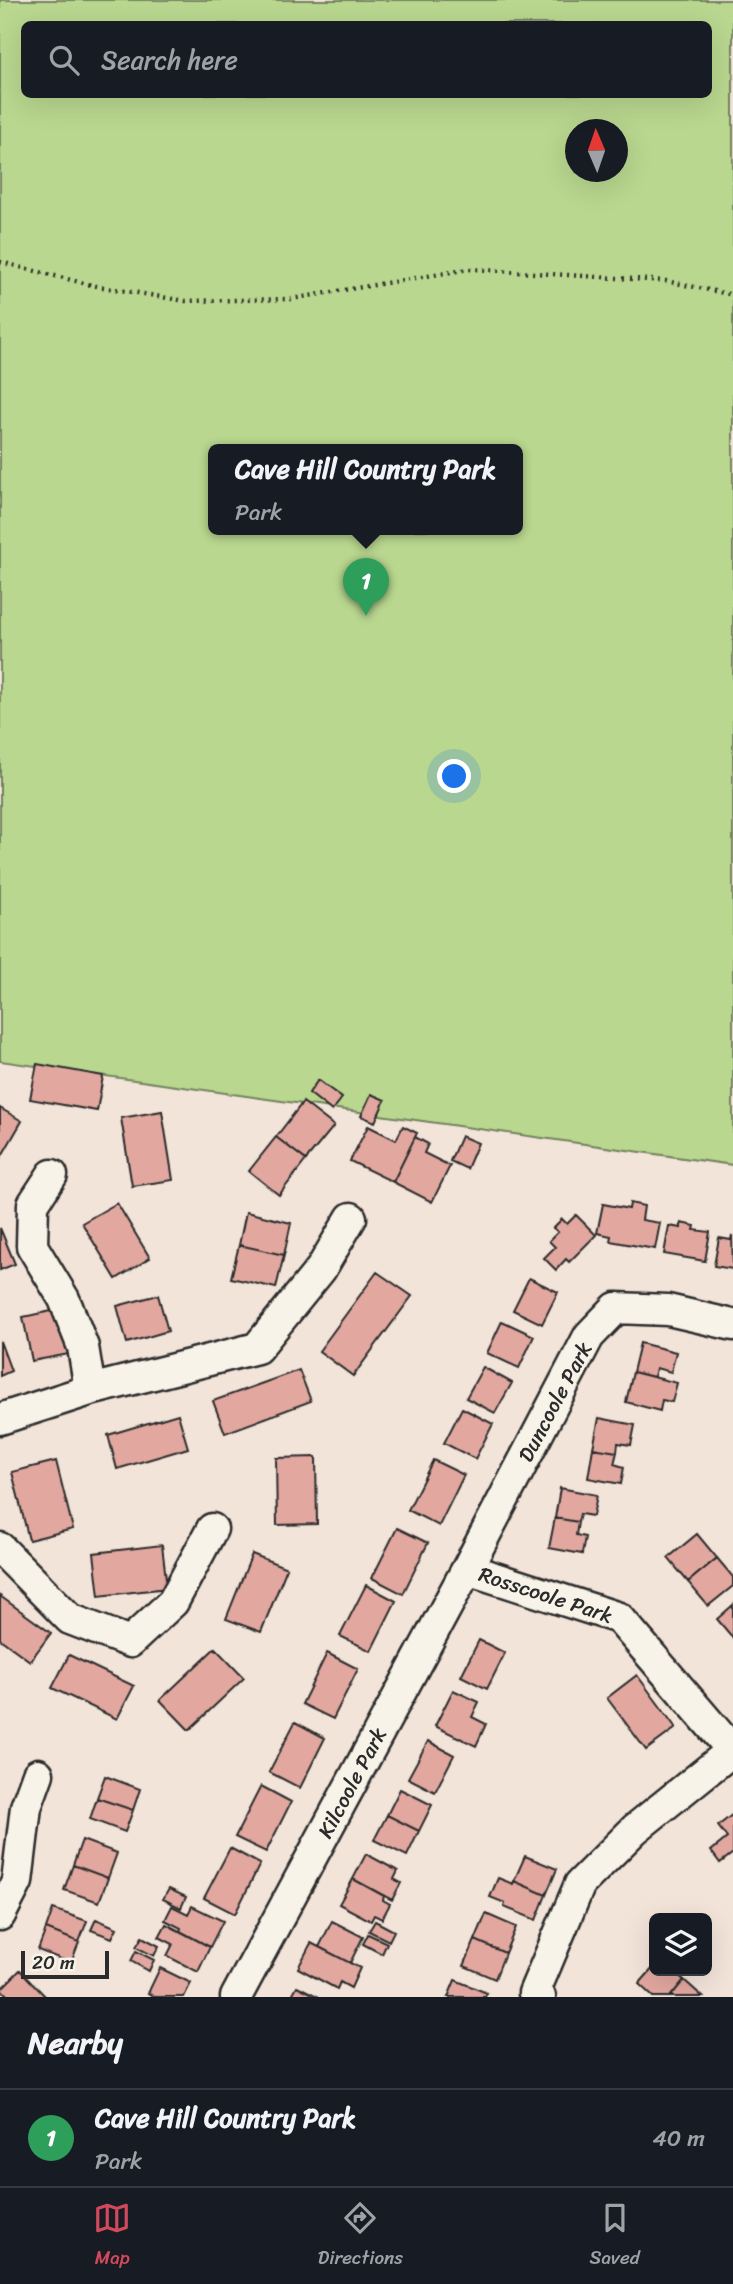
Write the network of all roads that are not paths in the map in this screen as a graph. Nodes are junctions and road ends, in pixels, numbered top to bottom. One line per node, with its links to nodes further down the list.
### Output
1 (52, 1175): 4 (street)
2 (351, 1218): 4 (street)
3 (733, 1325): 8 (street, Duncoole Park)
4 (90, 1390): 5 (street)
5 (0, 1419)
6 (212, 1529): 7 (street)
7 (0, 1548)
8 (467, 1569): 9 (street, Rosscoole Park); 12 (street, Kilcoole Park)
9 (733, 1751): 13 (street)
10 (38, 1774): 11 (street)
11 (0, 1915)
12 (236, 1997)
13 (540, 1997)

